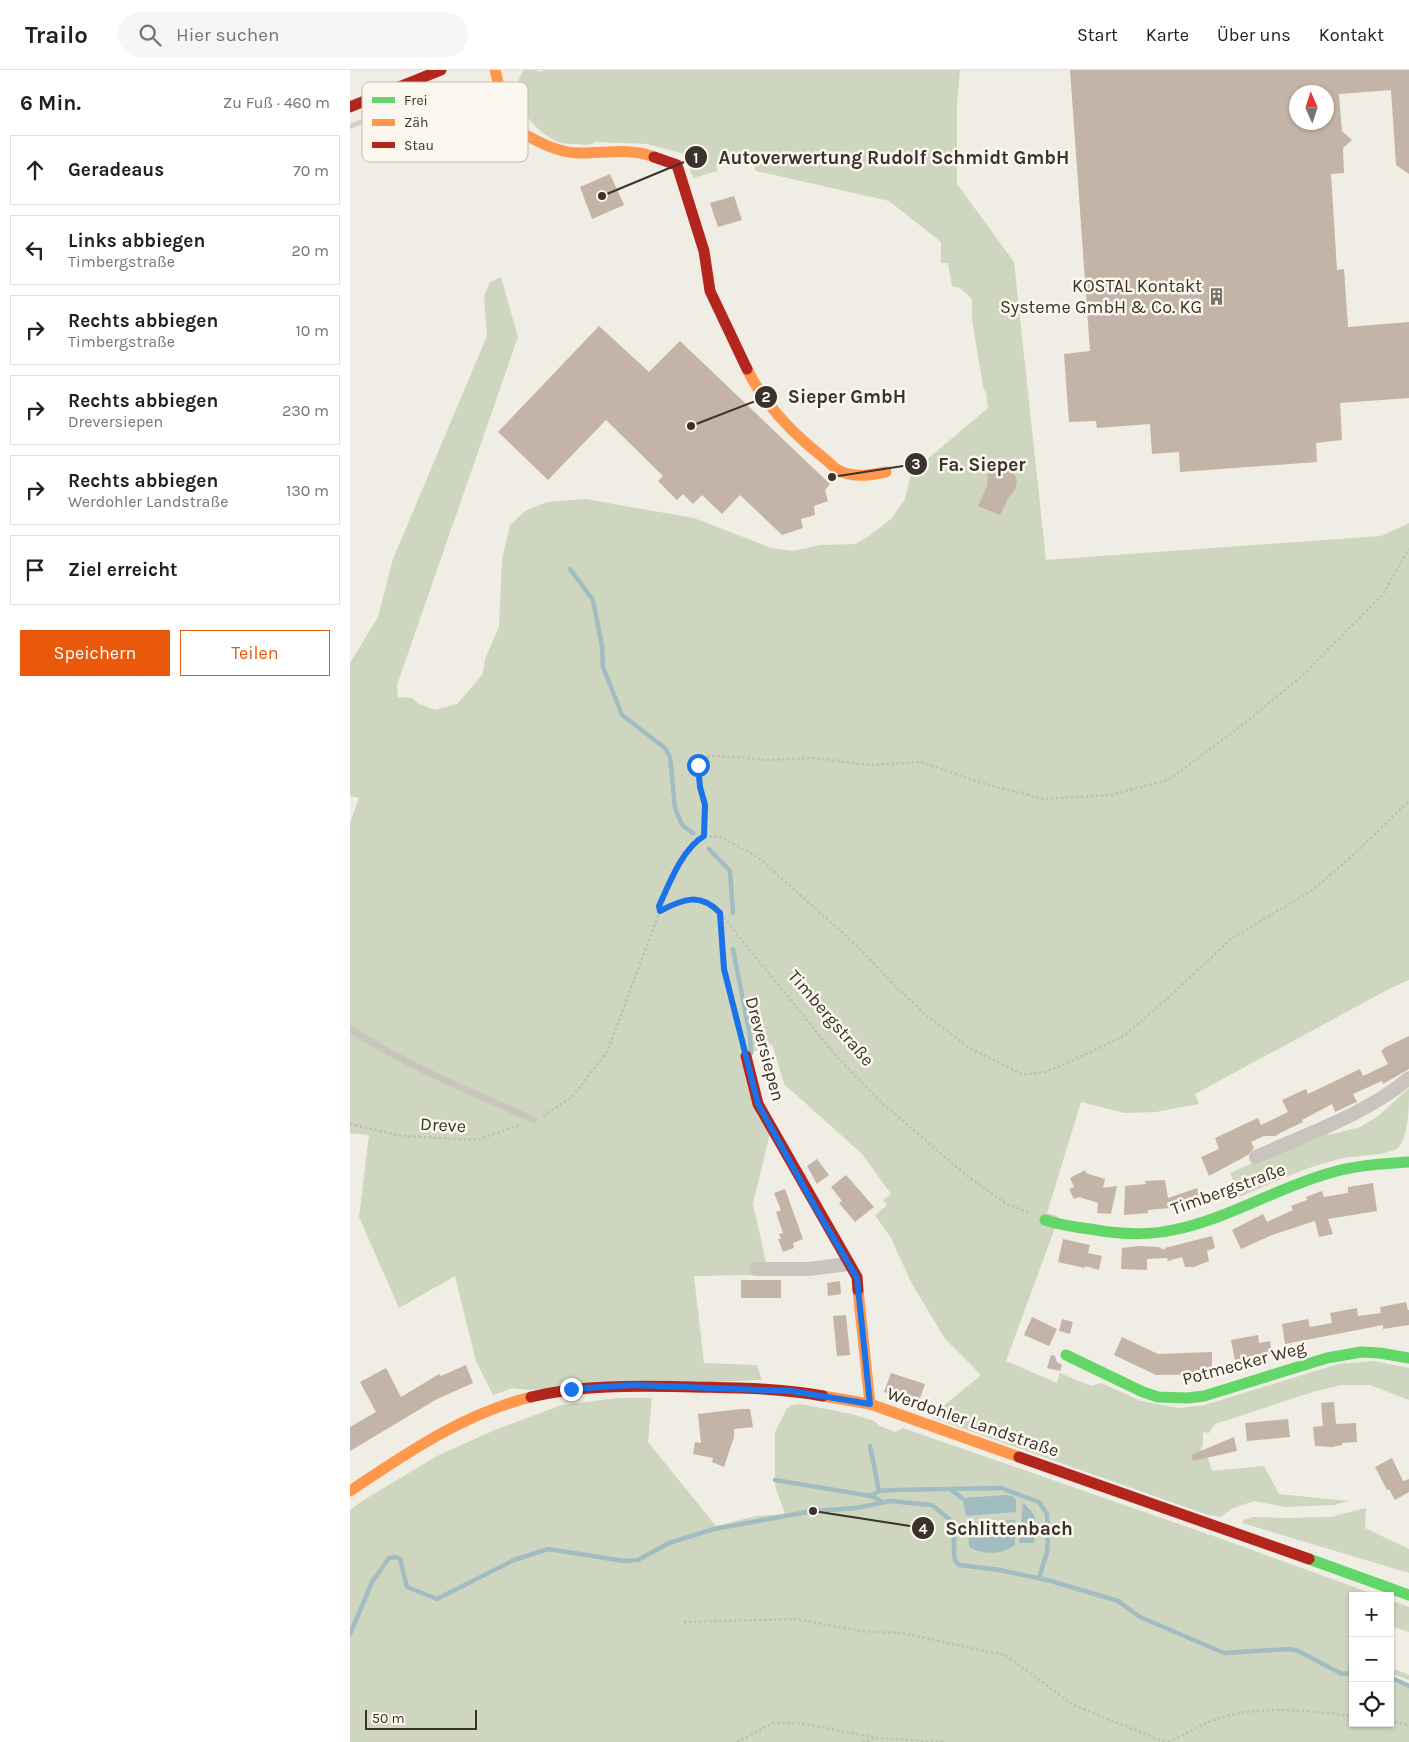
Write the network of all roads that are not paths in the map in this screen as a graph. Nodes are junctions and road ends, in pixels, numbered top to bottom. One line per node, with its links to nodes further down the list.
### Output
1 (441, 70): 2 (street)
2 (411, 82)
3 (362, 102): 4 (street)
4 (350, 107)
5 (528, 136): 6 (street)
6 (886, 472)
7 (350, 1029): 10 (lane)
8 (746, 1056): 14 (street, Dreversiepen)
9 (1409, 1078): 11 (street, Timbergstraße)
10 (534, 1120)
11 (1256, 1157)
12 (1409, 1162): 13 (street, Timbergstraße)
13 (1045, 1220)
14 (848, 1264): 15 (street); 18 (street, Dreversiepen)
15 (756, 1269)
16 (1066, 1355): 17 (street, Potmecker Weg)
17 (1409, 1358)
18 (870, 1404): 19 (street, Werdohler Landstraße); 20 (street, Werdohler Landstraße)
19 (350, 1491)
20 (1409, 1595)

